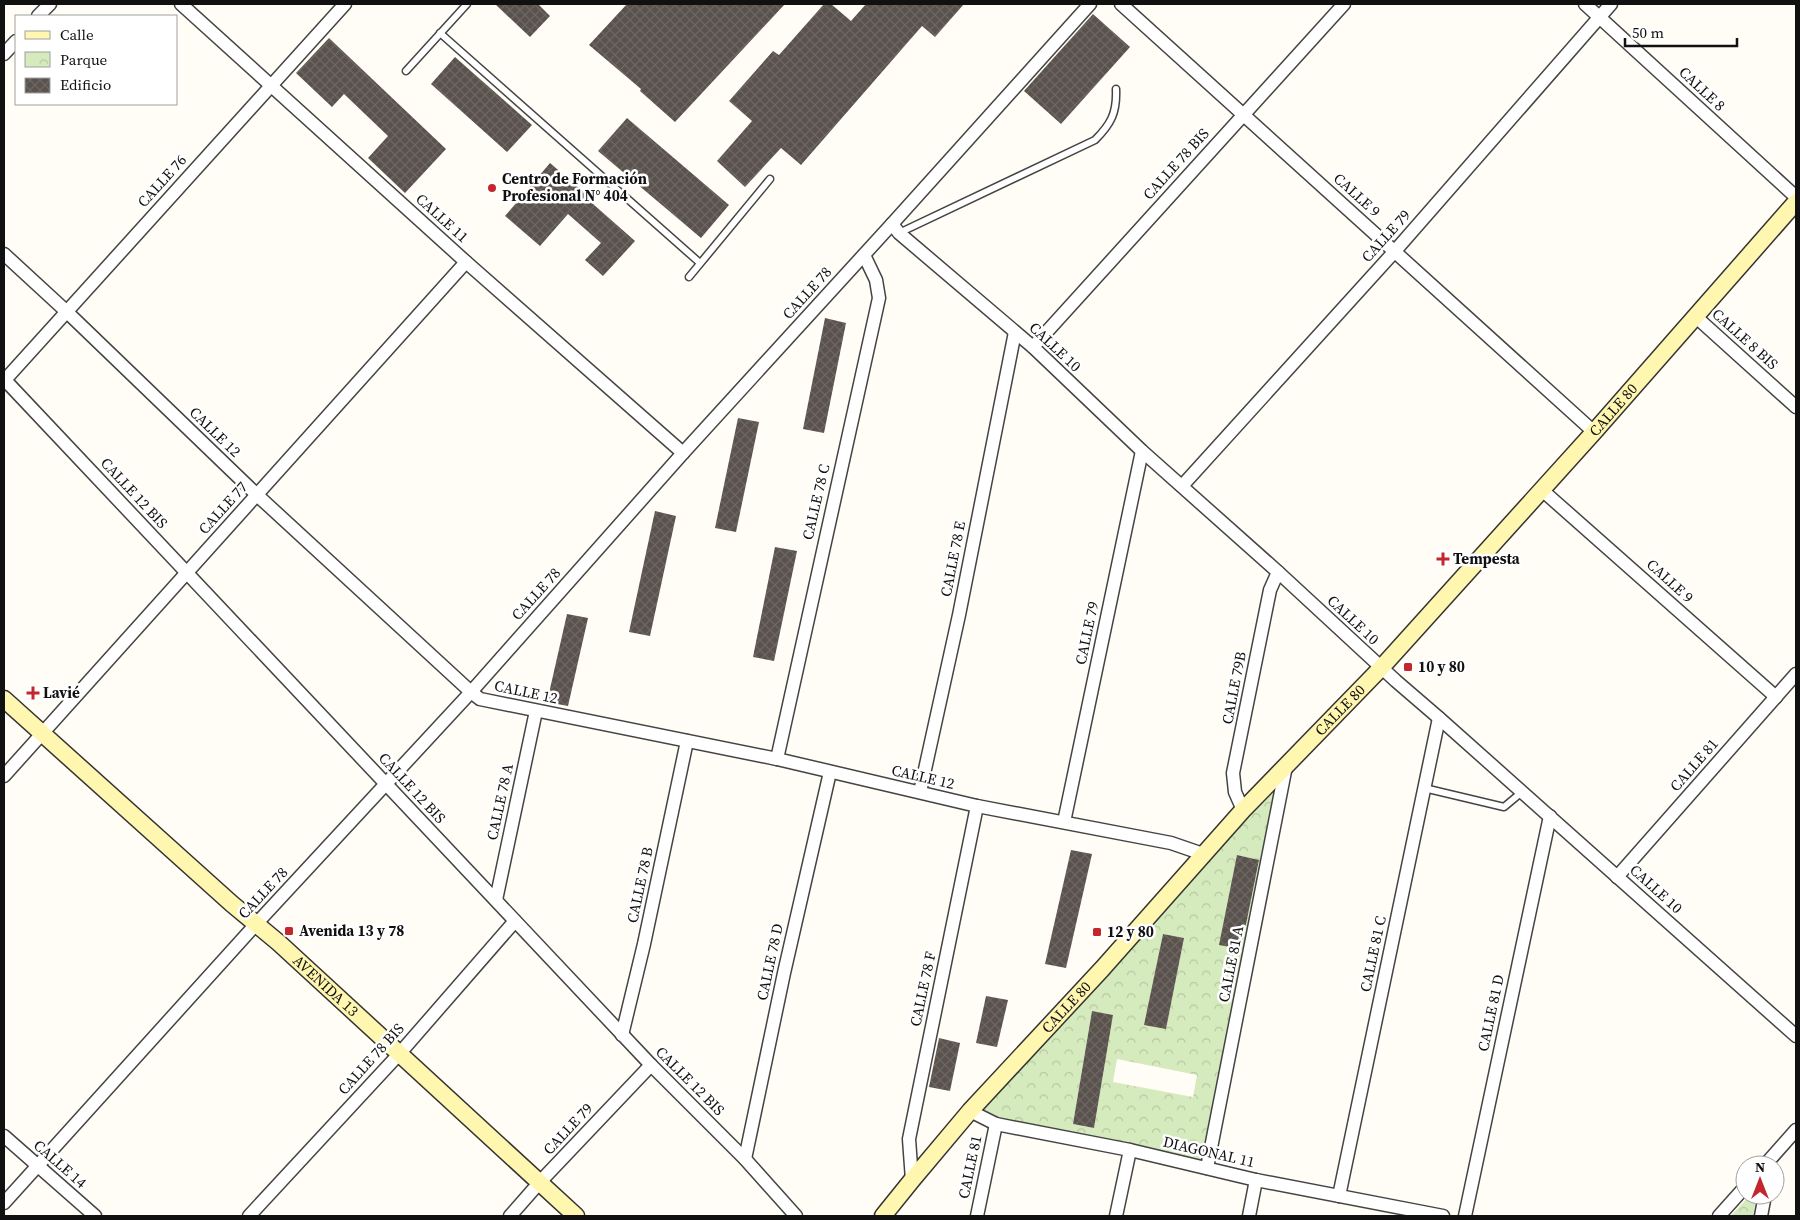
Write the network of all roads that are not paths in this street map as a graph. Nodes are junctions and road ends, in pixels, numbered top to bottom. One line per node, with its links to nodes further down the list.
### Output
1 (50, 4): 10 (street)
2 (181, 4): 16 (street, CALLE 11)
3 (345, 4): 16 (street, CALLE 76)
4 (467, 4): 12 (lane)
5 (1090, 4): 22 (street, CALLE 78)
6 (1121, 4): 18 (street, CALLE 9)
7 (1344, 4): 18 (street, CALLE 78 BIS)
8 (1585, 4): 11 (street, CALLE 8)
9 (1611, 4): 11 (street, CALLE 79)
10 (39, 15)
11 (1600, 17): 20 (street, CALLE 8); 23 (street, CALLE 79)
12 (440, 33): 15 (lane); 27 (lane)
13 (15, 42): 14 (street)
14 (4, 54)
15 (406, 71)
16 (271, 84): 26 (street, CALLE 11); 29 (street, CALLE 76)
17 (1116, 89): 22 (lane)
18 (1243, 114): 23 (street, CALLE 9); 32 (street, CALLE 78 BIS)
19 (770, 179): 27 (lane)
20 (1796, 197)
21 (1796, 202): 30 (street, CALLE 80)
22 (896, 228): 25 (street, CALLE 78); 31 (street, CALLE 10)
23 (1395, 251): 35 (street, CALLE 9); 38 (street, CALLE 79)
24 (4, 254): 29 (street, CALLE 12)
25 (864, 255): 37 (street, CALLE 78); 52 (street, CALLE 78 C)
26 (466, 262): 37 (street, CALLE 11); 40 (street, CALLE 77)
27 (700, 263): 28 (lane)
28 (689, 276)
29 (67, 312): 33 (street, CALLE 76); 40 (street, CALLE 12)
30 (1695, 316): 34 (street, CALLE 8 BIS); 35 (street, CALLE 80)
31 (1015, 332): 32 (street, CALLE 10); 58 (street, CALLE 78 E)
32 (1033, 347): 36 (street, CALLE 10)
33 (4, 381): 42 (street, CALLE 12 BIS)
34 (1796, 407)
35 (1594, 432): 39 (street, CALLE 80)
36 (1142, 451): 38 (street, CALLE 10); 63 (street, CALLE 79)
37 (683, 453): 45 (street, CALLE 78)
38 (1182, 486): 41 (street, CALLE 10)
39 (1542, 490): 43 (street, CALLE 80); 46 (street, CALLE 9)
40 (257, 495): 42 (street, CALLE 77); 45 (street, CALLE 12)
41 (1278, 572): 43 (street, CALLE 10); 61 (street, CALLE 79B)
42 (187, 573): 50 (street, CALLE 77); 56 (street, CALLE 12 BIS)
43 (1381, 668): 49 (street, CALLE 10); 53 (street, CALLE 80)
44 (1796, 674): 46 (street, CALLE 81)
45 (471, 692): 48 (street, CALLE 12); 56 (street, CALLE 78)
46 (1776, 697): 65 (street, CALLE 81)
47 (4, 699): 50 (street, AVENIDA 13)
48 (536, 711): 51 (street, CALLE 12); 66 (street, CALLE 78 A)
49 (1439, 718): 57 (street, CALLE 81 C); 59 (street, CALLE 10)
50 (42, 734): 55 (street, CALLE 77); 68 (street, AVENIDA 13)
51 (687, 742): 52 (street, CALLE 12); 69 (street, CALLE 78 B)
52 (777, 760): 54 (street, CALLE 12)
53 (1286, 766): 61 (street, CALLE 80); 81 (street, CALLE 81 A)
54 (830, 772): 58 (street, CALLE 12); 79 (street, CALLE 78 D)
55 (4, 776)
56 (386, 784): 66 (street, CALLE 12 BIS); 68 (street, CALLE 78)
57 (1424, 788): 59 (lane); 85 (street, CALLE 81 C)
58 (920, 792): 60 (street, CALLE 12)
59 (1522, 792): 62 (street, CALLE 10)
60 (978, 806): 63 (street, CALLE 12); 82 (street, CALLE 78 F)
61 (1242, 810): 64 (street, CALLE 80)
62 (1550, 816): 65 (street, CALLE 10); 99 (street, CALLE 81 D)
63 (1064, 822): 64 (street, CALLE 12)
64 (1203, 854): 73 (street, CALLE 80)
65 (1617, 877): 70 (street, CALLE 10)
66 (496, 900): 67 (street, CALLE 12 BIS)
67 (515, 921): 69 (street, CALLE 12 BIS); 71 (street, CALLE 78 BIS)
68 (257, 923): 71 (street, AVENIDA 13); 80 (street, CALLE 78)
69 (622, 1035): 72 (street, CALLE 12 BIS)
70 (1796, 1036)
71 (400, 1053): 84 (street, AVENIDA 13); 90 (street, CALLE 78 BIS)
72 (651, 1065): 79 (street, CALLE 12 BIS); 84 (street, CALLE 79)
73 (970, 1111): 74 (street, DIAGONAL 11); 82 (street, CALLE 80)
74 (996, 1124): 77 (street, DIAGONAL 11); 95 (street, CALLE 81)
75 (1796, 1130): 78 (street)
76 (4, 1136): 80 (street, CALLE 14)
77 (1130, 1150): 81 (street, DIAGONAL 11); 96 (street)
78 (1776, 1155)
79 (745, 1159): 93 (street, CALLE 12 BIS)
80 (38, 1165): 87 (street, CALLE 78); 89 (street, CALLE 14)
81 (1207, 1168): 83 (street, DIAGONAL 11)
82 (912, 1180): 94 (street, CALLE 80)
83 (1256, 1180): 85 (street, DIAGONAL 11); 97 (street)
84 (539, 1183): 91 (street, CALLE 79); 92 (street, AVENIDA 13)
85 (1339, 1196): 88 (street, DIAGONAL 11)
86 (1735, 1198): 100 (street)
87 (4, 1203)
88 (1385, 1210): 98 (street, DIAGONAL 11)
89 (95, 1216)
90 (249, 1216)
91 (510, 1216)
92 (576, 1216)
93 (796, 1216)
94 (883, 1216)
95 (977, 1216)
96 (1116, 1216)
97 (1249, 1216)
98 (1442, 1216)
99 (1465, 1216)
100 (1719, 1216)

